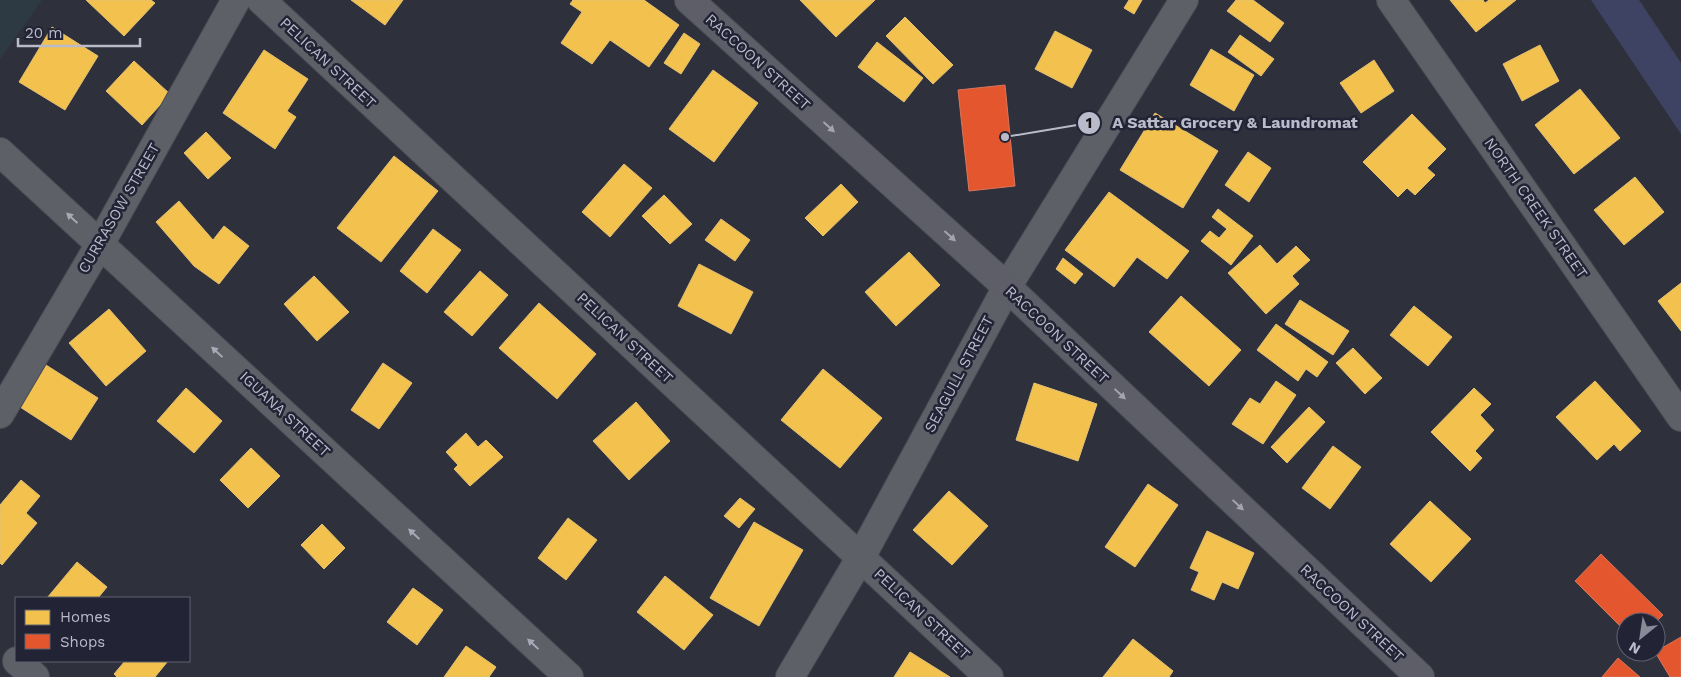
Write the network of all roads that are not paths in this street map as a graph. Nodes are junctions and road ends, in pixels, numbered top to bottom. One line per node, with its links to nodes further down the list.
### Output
1 (236, 0): 7 (street, CURRASOW STREET)
2 (261, 0): 11 (street, PELICAN STREET)
3 (689, 0): 8 (street, RACCOON STREET, one-way to 8)
4 (1184, 0): 8 (street, SEAGULL STREET)
5 (1391, 0): 10 (street, NORTH CREEK STREET)
6 (0, 152): 7 (street, IGUANA STREET, one-way to 6)
7 (100, 244): 9 (street, CURRASOW STREET); 16 (street, IGUANA STREET, one-way to 7)
8 (1007, 287): 11 (street, SEAGULL STREET); 19 (street, RACCOON STREET, one-way to 19)
9 (0, 414)
10 (1681, 417)
11 (861, 557): 17 (street, SEAGULL STREET); 18 (street, PELICAN STREET)
12 (0, 645): 13 (street)
13 (15, 658)
14 (19, 662): 15 (street)
15 (35, 677)
16 (569, 677)
17 (790, 677)
18 (988, 677)
19 (1420, 677)

